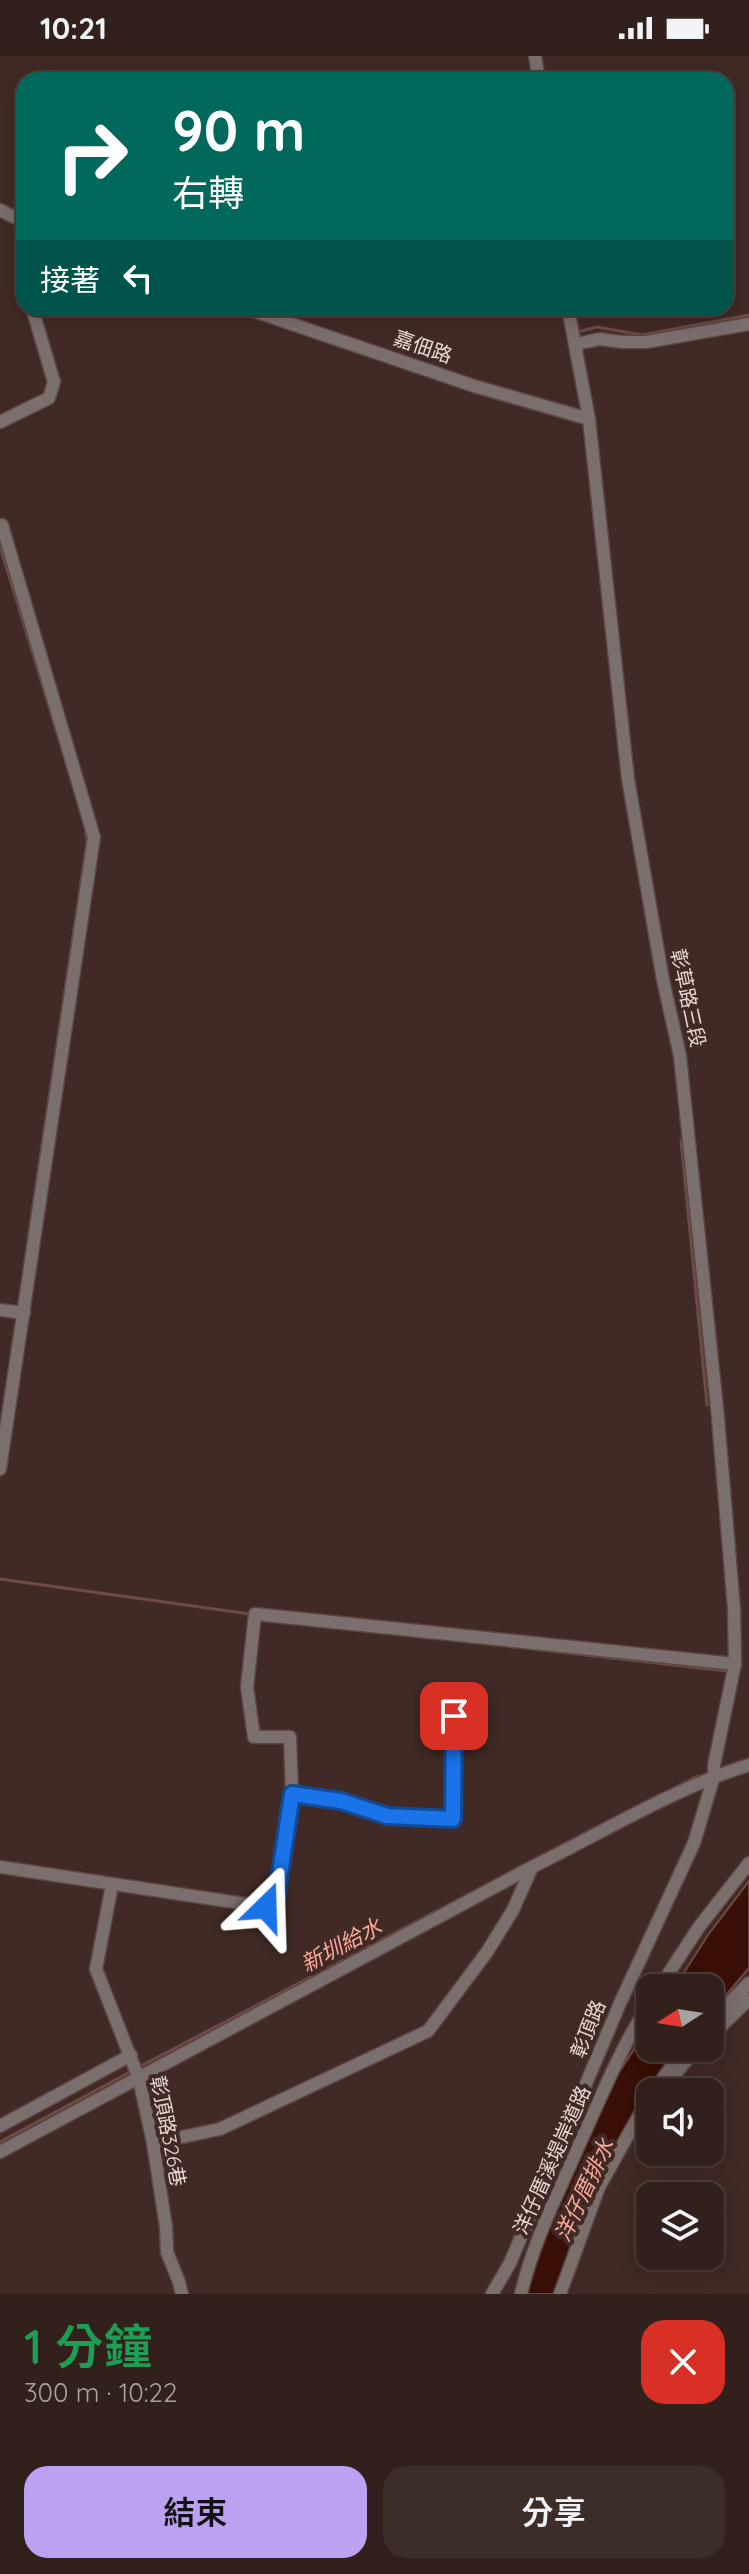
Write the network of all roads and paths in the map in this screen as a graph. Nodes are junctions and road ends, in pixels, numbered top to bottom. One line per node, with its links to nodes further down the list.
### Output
1 (34, 316): 7 (street)
2 (268, 316): 6 (street, 嘉佃路)
3 (570, 316): 5 (street, 彰草路三段)
4 (749, 324): 5 (street)
5 (576, 344): 6 (street, 彰草路三段)
6 (589, 419): 12 (street, 彰草路三段)
7 (0, 422)
8 (2, 525): 10 (street)
9 (0, 1310): 10 (street)
10 (24, 1313): 11 (street)
11 (0, 1469)
12 (735, 1664): 15 (street, 彰頂路); 16 (street)
13 (454, 1690): 16 (street)
14 (749, 1765): 15 (street)
15 (714, 1770): 19 (street); 35 (street, 彰頂路)
16 (292, 1794): 20 (street)
17 (749, 1863): 21 (street)
18 (0, 1867): 20 (street)
19 (532, 1867): 28 (street); 32 (street)
20 (112, 1885): 28 (street, 彰頂路326巷)
21 (668, 1974)
22 (749, 1983): 24 (street)
23 (749, 1999): 26 (street)
24 (724, 2008)
25 (636, 2023): 36 (street, 洋仔厝溪堤岸道路)
26 (724, 2023)
27 (685, 2062): 29 (street)
28 (135, 2068): 31 (street); 32 (street, 彰頂路326巷); 33 (street)
29 (673, 2078)
30 (636, 2122): 37 (street)
31 (0, 2126)
32 (153, 2143): 34 (street, 彰頂路326巷)
33 (0, 2152)
34 (182, 2294)
35 (492, 2294)
36 (521, 2294)
37 (560, 2294)

